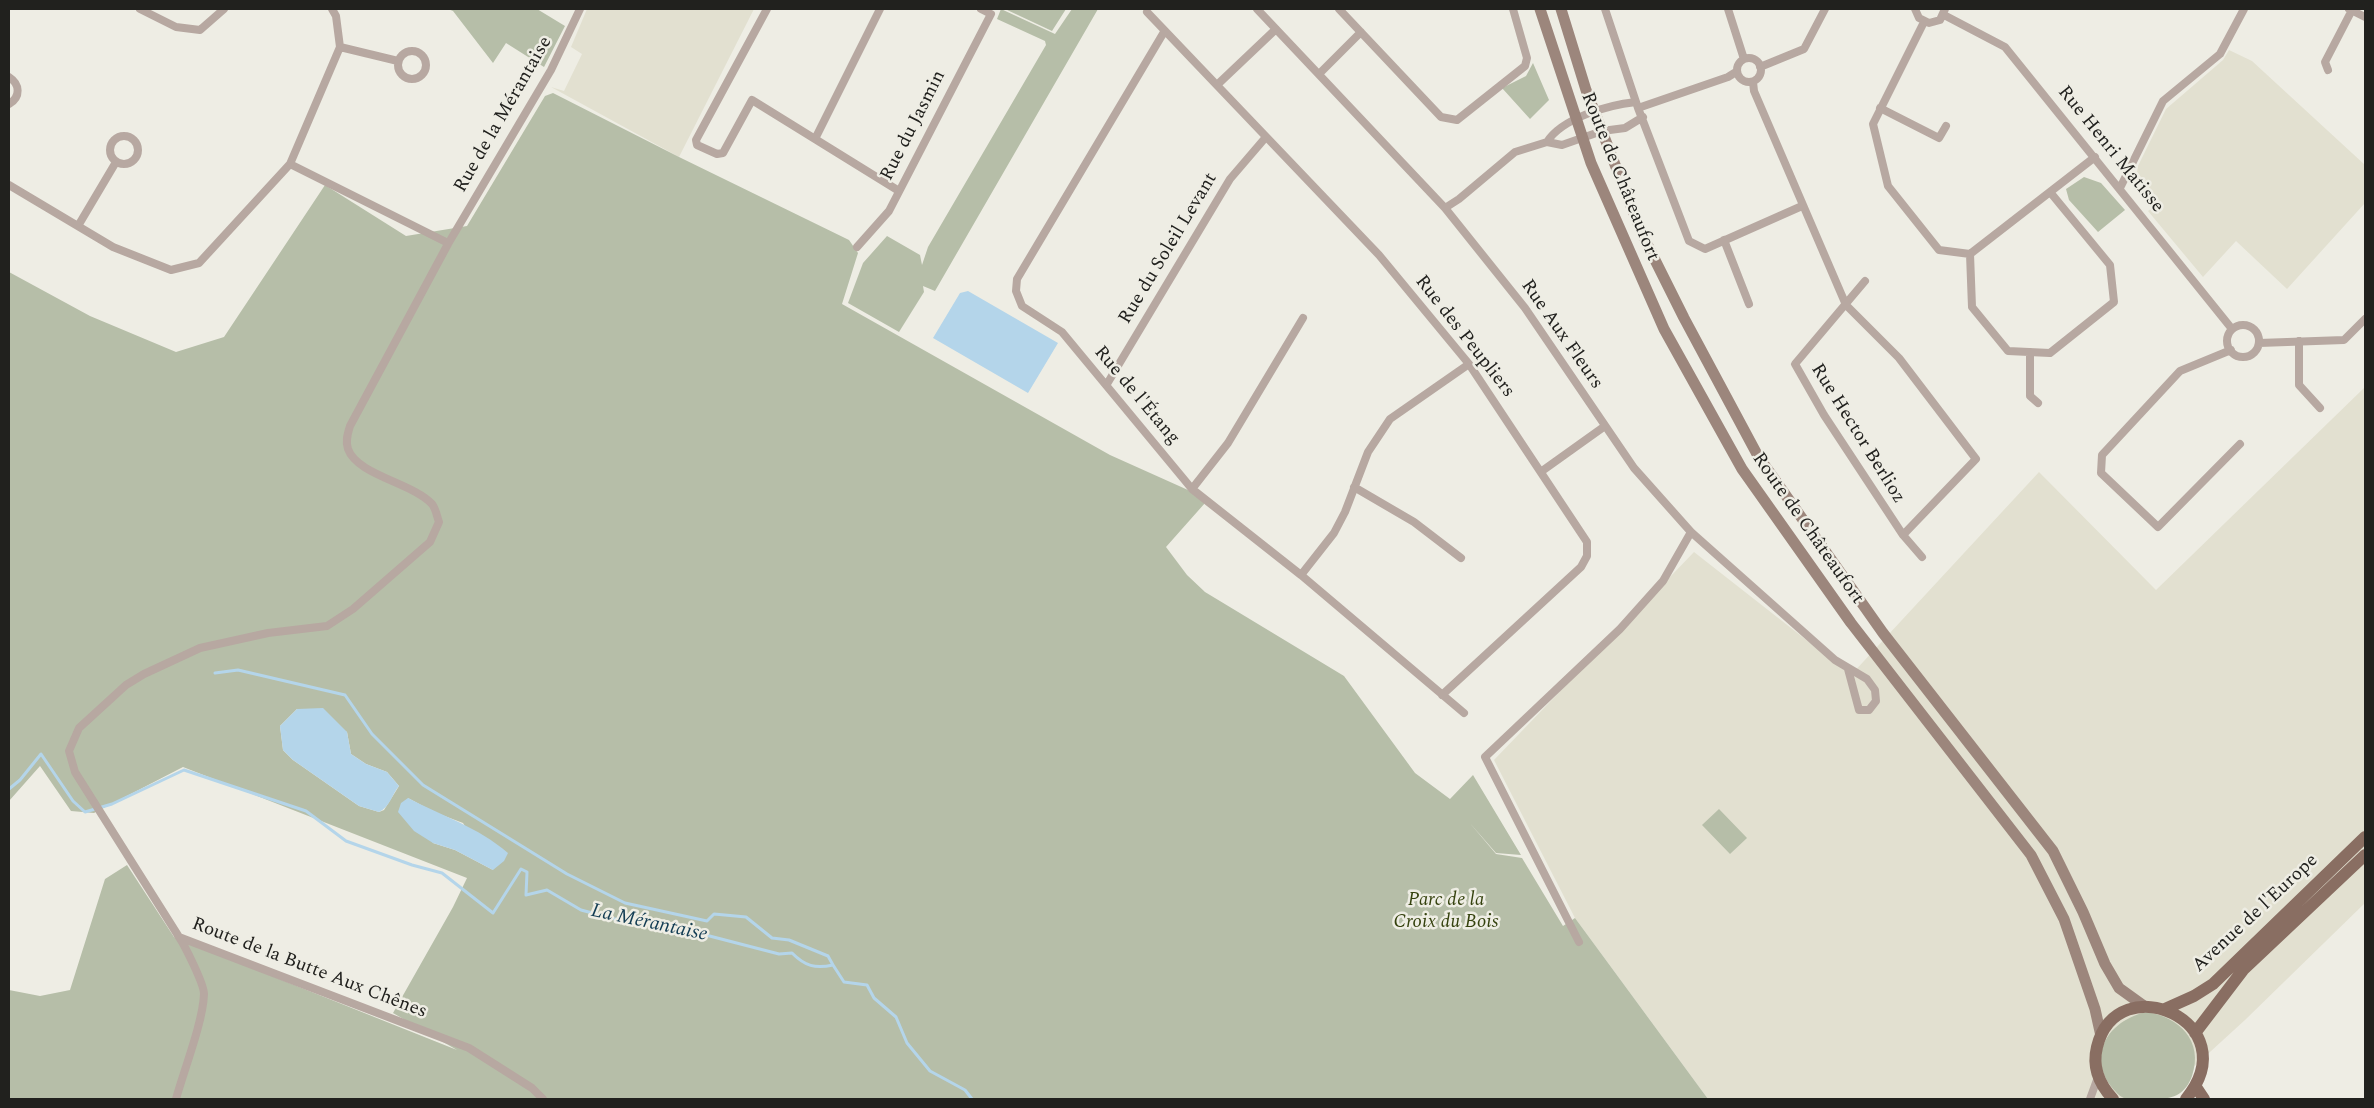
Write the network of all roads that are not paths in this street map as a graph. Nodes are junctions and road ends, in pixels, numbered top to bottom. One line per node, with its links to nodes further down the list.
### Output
1 (140, 9): 2 (street)
2 (224, 9)
3 (332, 9): 26 (street)
4 (580, 9): 58 (street, Rue de la Mérantaise)
5 (767, 9): 46 (street)
6 (880, 9): 46 (street)
7 (981, 9): 53 (street, Rue du Jasmin)
8 (1257, 9): 23 (street, Rue Aux Fleurs)
9 (1339, 9): 25 (street)
10 (1513, 9): 25 (street)
11 (1540, 9): 41 (main road, Route de Châteaufort)
12 (1561, 9): 39 (main road, Route de Châteaufort)
13 (1605, 9): 37 (street)
14 (1728, 9): 27 (street)
15 (1825, 9): 29 (street)
16 (1914, 9): 22 (street)
17 (2244, 9): 52 (street)
18 (2350, 10): 21 (street); 30 (street)
19 (1147, 12): 24 (street, Rue des Peupliers)
20 (1944, 12): 22 (street); 48 (street, Rue Henri Matisse)
21 (2365, 17)
22 (1924, 22): 38 (street)
23 (1276, 29): 32 (street, Rue Aux Fleurs); 35 (street)
24 (1164, 32): 35 (street, Rue des Peupliers); 74 (street, Rue de l'Étang)
25 (1361, 32): 32 (street)
26 (340, 47): 28 (street); 50 (street)
27 (1744, 59): 29 (street); 31 (street)
28 (398, 61)
29 (1760, 67): 34 (street)
30 (2328, 70)
31 (1736, 72): 34 (street); 37 (street)
32 (1320, 74): 56 (street, Rue Aux Fleurs)
33 (9, 77): 36 (street)
34 (1753, 82): 55 (street, Rue Hector Berlioz)
35 (1217, 85): 44 (street, Rue des Peupliers)
36 (9, 104)
37 (1637, 105): 39 (street); 40 (street)
38 (1880, 108): 42 (street); 62 (street)
39 (1595, 113): 41 (street); 43 (main road, Route de Châteaufort)
40 (1643, 117): 43 (street); 59 (street)
41 (1576, 120): 45 (main road, Route de Châteaufort); 47 (street)
42 (1946, 126)
43 (1598, 132): 45 (street); 94 (main road, Route de Châteaufort)
44 (1266, 136): 73 (street, Rue des Peupliers); 74 (street, Rue du Soleil Levant)
45 (1582, 138): 47 (street); 97 (main road, Route de Châteaufort)
46 (815, 139): 53 (street)
47 (1547, 142): 56 (street)
48 (2095, 157): 52 (street, Rue Henri Matisse); 54 (street)
49 (116, 162): 57 (street)
50 (290, 164): 57 (street); 60 (street)
51 (9, 185): 57 (street)
52 (2120, 188): 68 (street, Rue Henri Matisse)
53 (898, 191): 61 (street, Rue du Jasmin)
54 (2050, 192): 62 (street); 72 (street)
55 (1802, 206): 59 (street); 65 (street, Rue Hector Berlioz)
56 (1444, 208): 77 (street, Rue Aux Fleurs)
57 (78, 226)
58 (453, 235): 60 (street, Route de la Butte Aux Chênes)
59 (1724, 240): 64 (street)
60 (448, 243): 92 (street, Route de la Butte Aux Chênes)
61 (857, 247)
62 (1970, 254): 72 (street)
63 (1865, 281): 65 (street, Rue Hector Berlioz)
64 (1749, 304)
65 (1846, 305): 83 (street, Rue Hector Berlioz); 83 (street, Rue Hector Berlioz)
66 (1303, 318): 81 (street)
67 (2365, 319): 69 (street)
68 (2232, 329): 70 (street); 71 (street)
69 (2299, 341): 70 (street); 76 (street)
70 (2259, 343): 71 (street)
71 (2231, 350): 78 (street)
72 (2030, 352): 75 (street)
73 (1469, 364): 79 (street, Rue des Peupliers); 80 (street)
74 (1107, 384): 81 (street, Rue de l'Étang)
75 (2038, 403)
76 (2320, 408)
77 (1605, 426): 79 (street); 82 (street, Rue Aux Fleurs)
78 (2240, 444)
79 (1542, 471): 88 (street, Rue des Peupliers)
80 (1354, 487): 85 (street); 86 (street)
81 (1192, 489): 86 (street, Rue de l'Étang)
82 (1691, 532): 87 (street, Rue Aux Fleurs); 93 (street)
83 (1903, 535): 84 (street, Rue Hector Berlioz)
84 (1922, 557)
85 (1461, 558)
86 (1301, 575): 88 (street, Rue de l'Étang)
87 (1848, 669): 87 (street, Rue Aux Fleurs)
88 (1442, 695): 89 (street, Rue de l'Étang)
89 (1464, 713)
90 (2365, 837): 95 (main road, Avenue de l'Europe)
91 (2365, 855): 96 (main road, Avenue de l'Europe)
92 (179, 937): 100 (street); 101 (street, Route de la Butte Aux Chênes)
93 (1580, 942)
94 (2144, 1006): 95 (main road); 97 (main road)
95 (2165, 1009): 96 (main road)
96 (2196, 1033): 99 (main road)
97 (2100, 1036): 98 (main road)
98 (2098, 1077): 102 (street); 103 (main road)
99 (2196, 1087): 104 (main road); 105 (main road)
100 (176, 1099)
101 (543, 1099)
102 (2090, 1099)
103 (2112, 1099)
104 (2186, 1099)
105 (2204, 1099)

